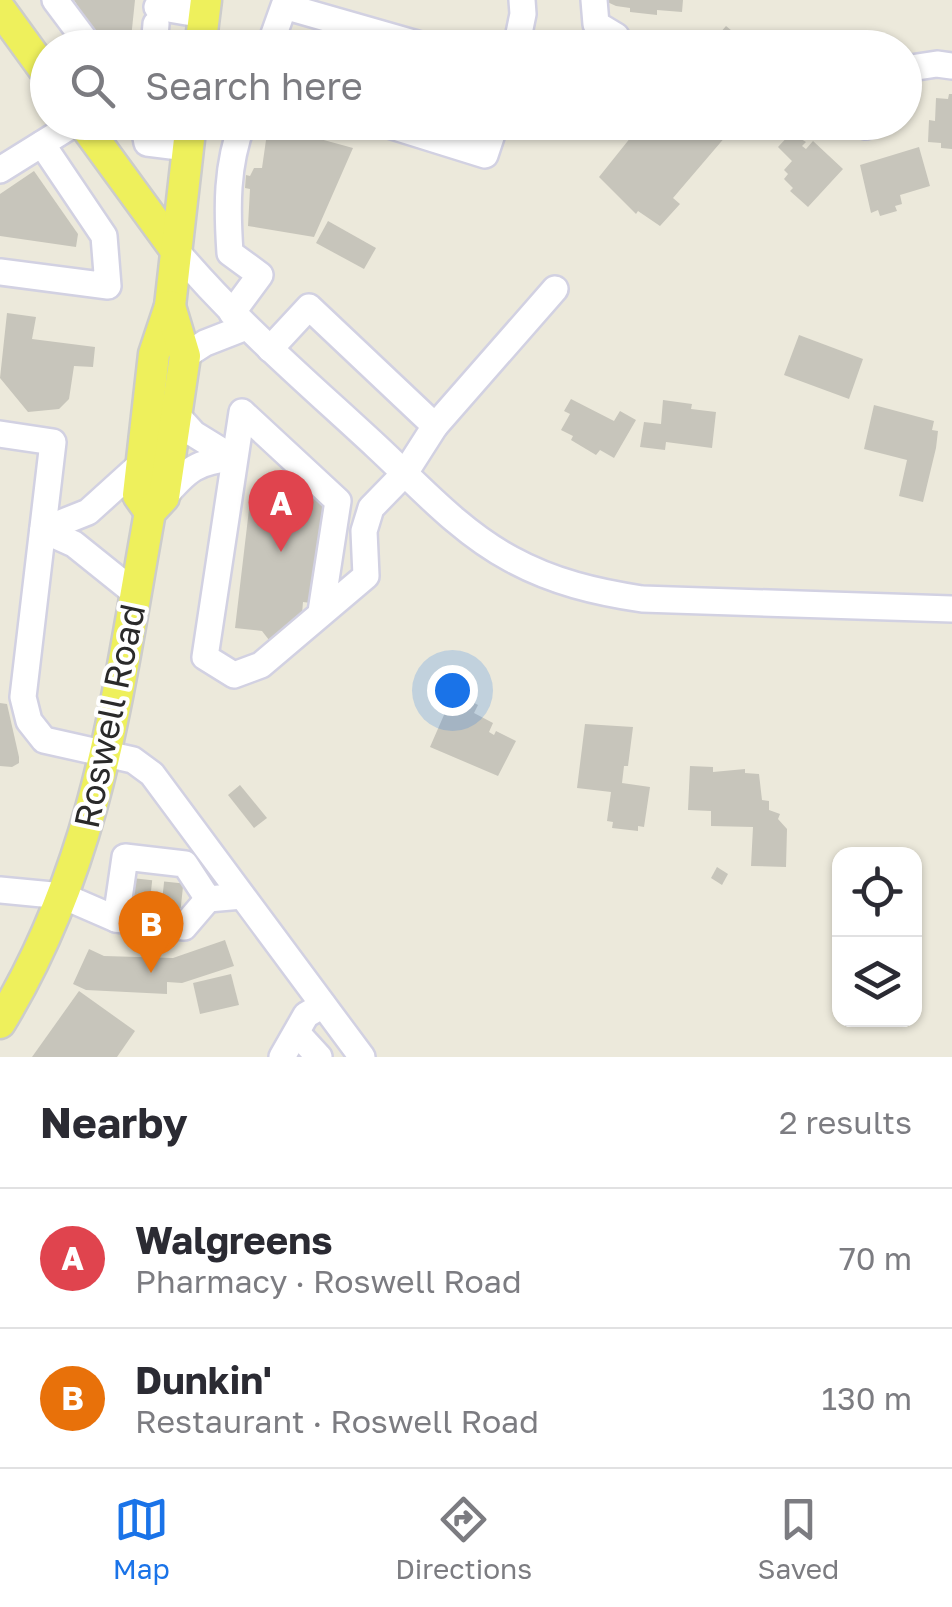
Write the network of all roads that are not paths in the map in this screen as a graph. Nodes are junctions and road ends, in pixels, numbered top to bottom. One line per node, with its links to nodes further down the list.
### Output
1 (56, 0): 7 (street)
2 (522, 0): 10 (street)
3 (594, 0): 11 (street)
4 (205, 8): 5 (street)
5 (156, 26)
6 (5, 27): 12 (main road)
7 (77, 30)
8 (275, 30): 9 (street)
9 (368, 30)
10 (518, 30)
11 (606, 30)
12 (30, 55)
13 (922, 66): 14 (street)
14 (952, 66)
15 (49, 140): 22 (street)
16 (93, 140): 23 (main road)
17 (137, 140): 23 (street)
18 (188, 140): 25 (main road, Roswell Road)
19 (236, 140): 29 (street)
20 (437, 140): 21 (street)
21 (490, 140)
22 (42, 144): 24 (street); 26 (street)
23 (111, 162): 25 (main road)
24 (0, 170)
25 (174, 248): 28 (main road, Roswell Road); 29 (street)
26 (0, 272)
27 (555, 289): 33 (street)
28 (170, 306): 31 (main road, Roswell Road); 36 (main road, Roswell Road)
29 (239, 320): 30 (street); 31 (street)
30 (270, 349): 33 (street); 37 (street)
31 (185, 356): 32 (main road, Roswell Road)
32 (176, 414): 35 (street); 38 (main road, Roswell Road)
33 (435, 426): 37 (street)
34 (0, 434): 39 (street)
35 (233, 458): 38 (street); 42 (street); 42 (street)
36 (141, 464): 38 (main road, Roswell Road); 39 (street)
37 (405, 472): 41 (street); 42 (street)
38 (157, 504): 40 (main road, Roswell Road)
39 (43, 530): 40 (street); 43 (street)
40 (135, 594): 43 (main road, Roswell Road)
41 (952, 609)
42 (321, 612)
43 (107, 754): 45 (main road, Roswell Road); 47 (street)
44 (0, 890): 45 (street)
45 (63, 896): 49 (street); 51 (main road, Roswell Road)
46 (182, 896): 48 (street)
47 (242, 896): 48 (street); 50 (street)
48 (208, 900): 49 (street); 49 (street)
49 (116, 919)
50 (323, 1005): 52 (street); 55 (street)
51 (0, 1023)
52 (298, 1034): 53 (street); 54 (street)
53 (282, 1057)
54 (319, 1057)
55 (362, 1057)

